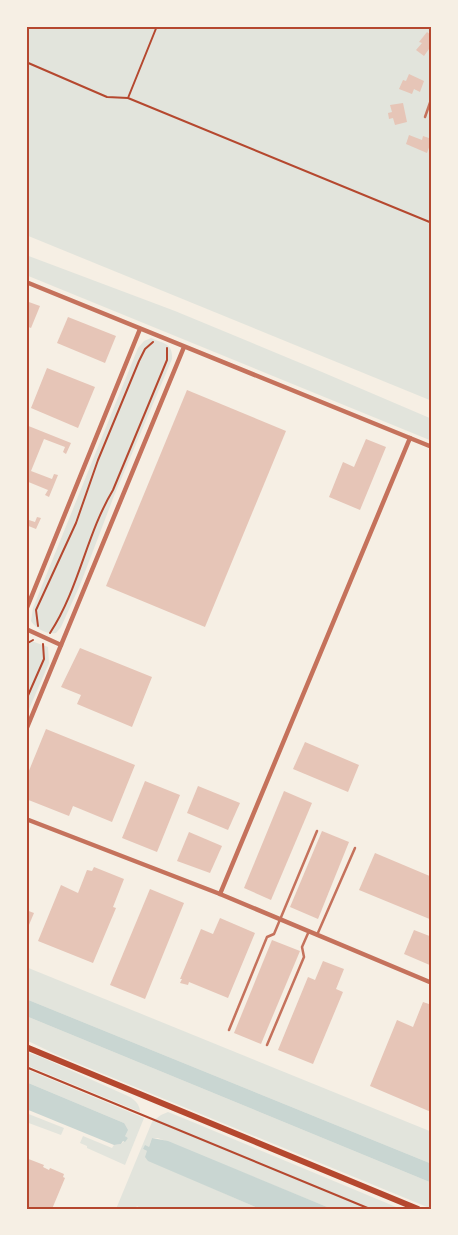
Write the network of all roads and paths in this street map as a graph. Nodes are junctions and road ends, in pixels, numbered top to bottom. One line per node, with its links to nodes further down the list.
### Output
1 (157, 26): 4 (path)
2 (26, 62): 4 (path)
3 (432, 97): 5 (lane)
4 (128, 98): 6 (path)
5 (426, 117)
6 (432, 223)
7 (26, 282): 8 (street)
8 (140, 329): 9 (street); 14 (street)
9 (158, 336): 10 (street); 16 (path)
10 (169, 341): 11 (street); 16 (path)
11 (184, 347): 12 (street); 18 (street)
12 (410, 438): 13 (street); 24 (street)
13 (432, 447)
14 (26, 610)
15 (26, 629): 16 (street)
16 (42, 637): 17 (path); 18 (street); 19 (path)
17 (26, 644)
18 (62, 646): 20 (street)
19 (26, 700)
20 (26, 730)
21 (26, 818): 24 (street)
22 (317, 830): 25 (lane)
23 (355, 848): 27 (lane)
24 (220, 894): 25 (street)
25 (280, 919): 26 (street); 29 (lane)
26 (309, 931): 27 (street); 30 (lane)
27 (317, 935): 28 (street)
28 (432, 983)
29 (229, 1030)
30 (267, 1045)
31 (26, 1047): 34 (main road)
32 (26, 1067): 33 (path)
33 (370, 1209)
34 (418, 1209)

